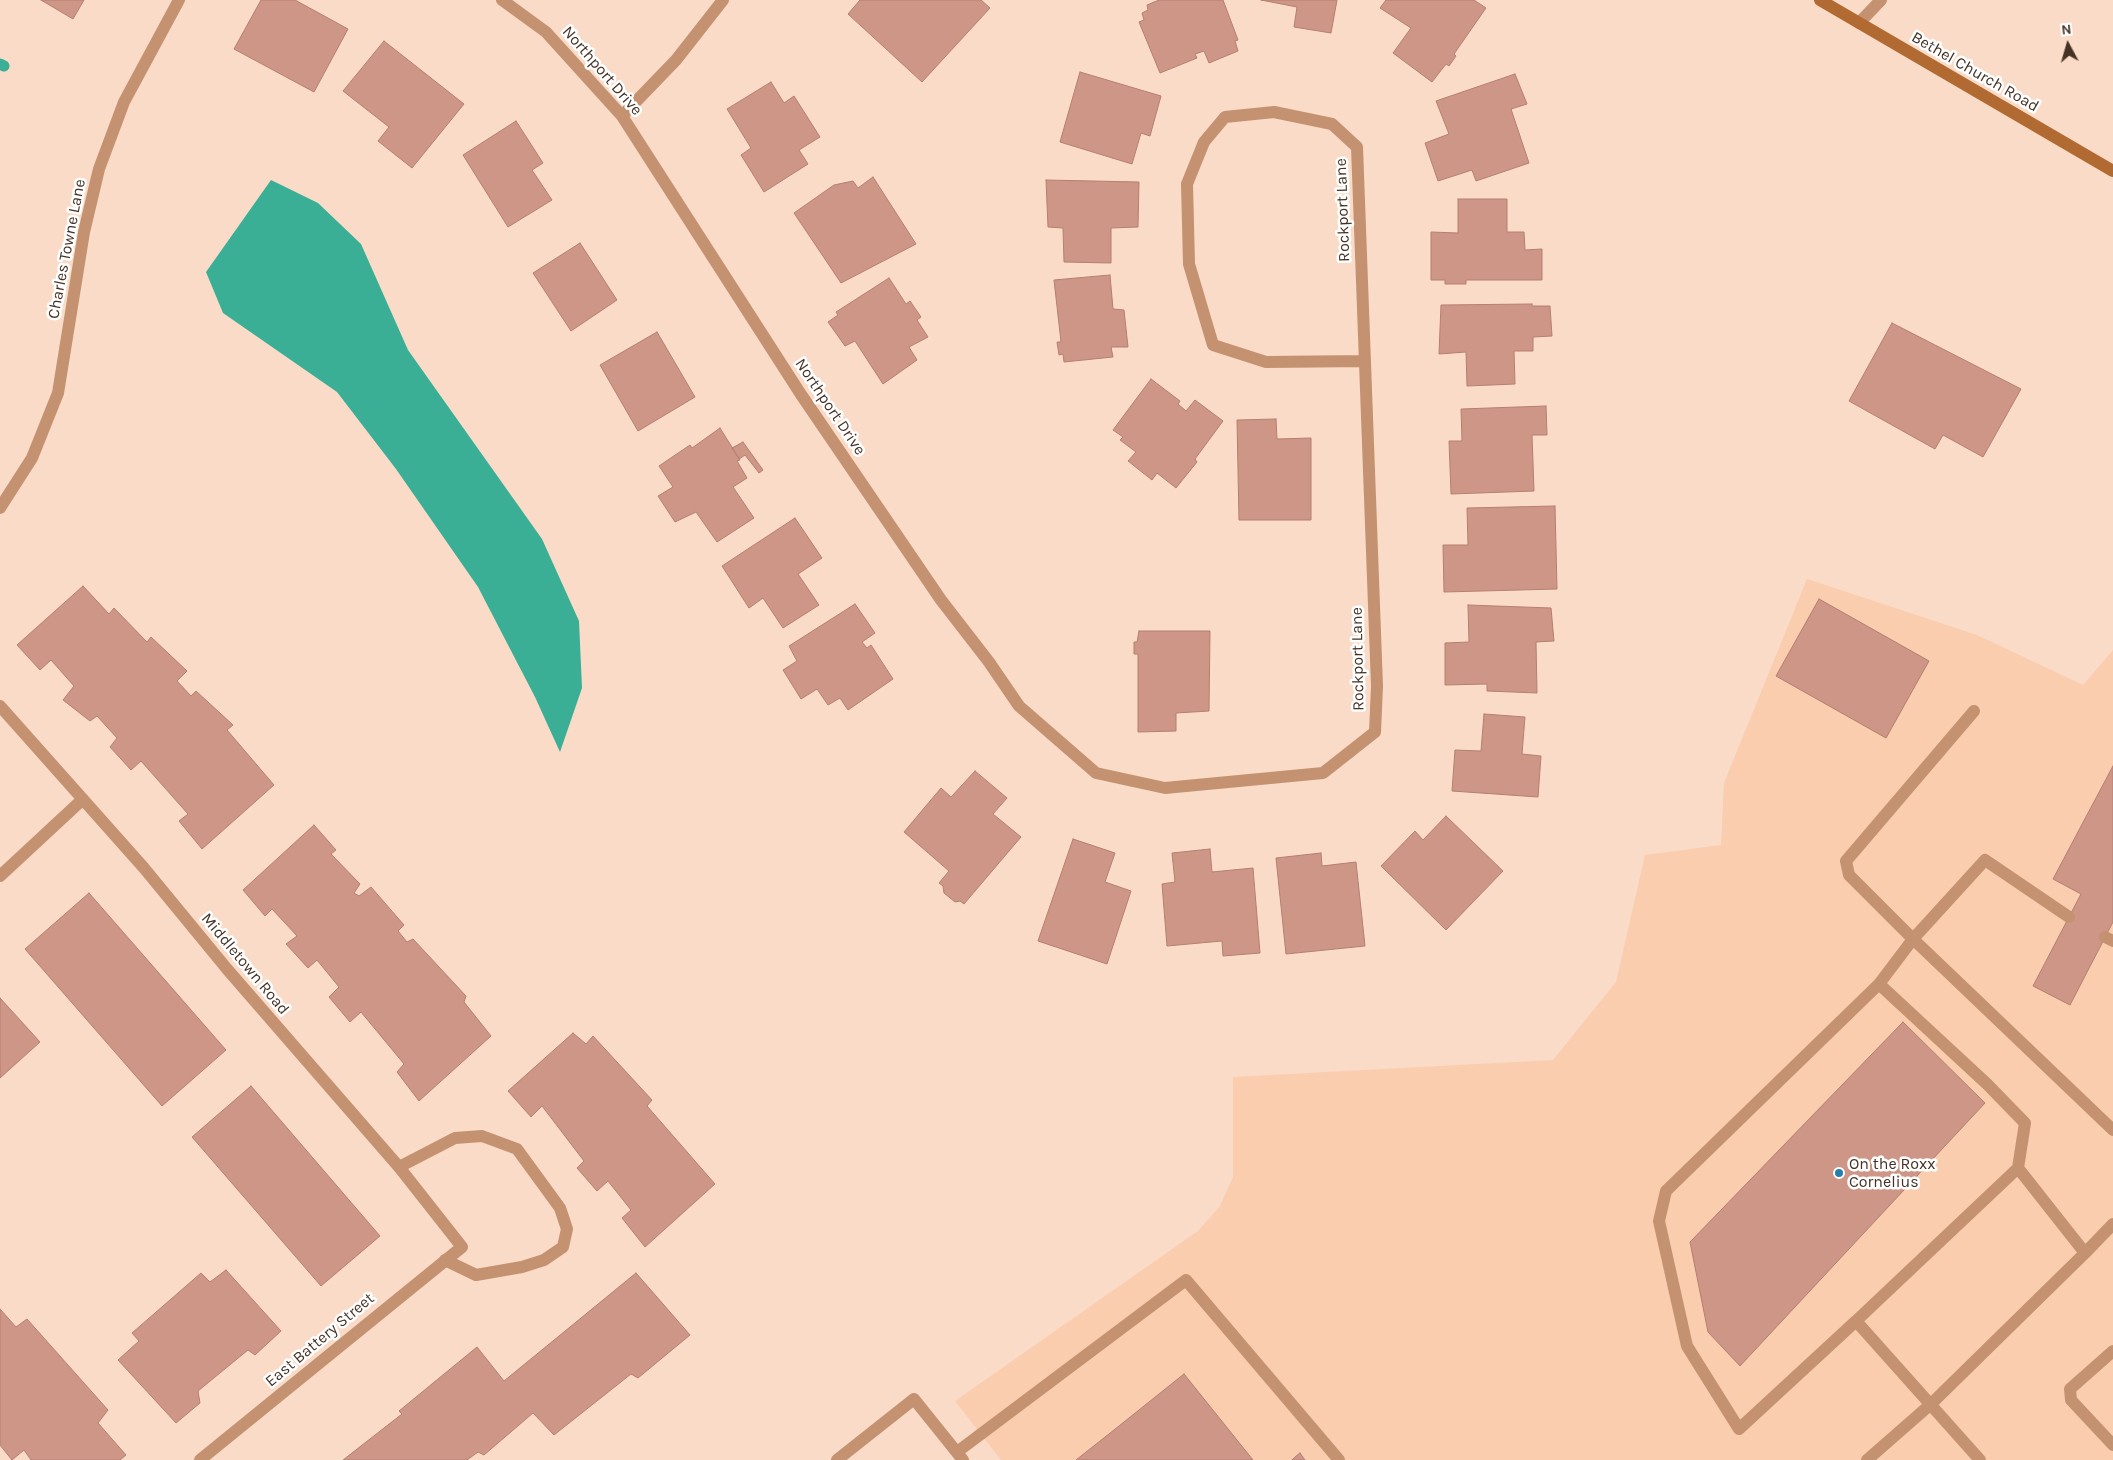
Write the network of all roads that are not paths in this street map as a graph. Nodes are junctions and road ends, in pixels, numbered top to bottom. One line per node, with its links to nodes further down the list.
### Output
1 (179, 0): 10 (street, Charles Towne Lane)
2 (502, 0): 7 (street, Northport Drive)
3 (723, 0): 7 (street)
4 (1820, 0): 6 (street, Bethel Church Road)
5 (1881, 0): 6 (street)
6 (1859, 23): 8 (street, Bethel Church Road)
7 (622, 116): 13 (street, Northport Drive)
8 (2113, 171)
9 (1364, 361): 9 (street, Rockport Lane); 13 (street, Rockport Lane)
10 (0, 508)
11 (0, 706): 14 (street, Middletown Road)
12 (1974, 711): 17 (street)
13 (1164, 788)
14 (83, 799): 15 (street); 20 (street, Middletown Road)
15 (0, 876)
16 (2070, 917): 17 (street)
17 (1912, 940): 18 (street); 19 (street)
18 (1879, 984): 21 (street); 26 (street)
19 (2113, 1130)
20 (399, 1167): 23 (street, Middletown Road); 25 (street)
21 (2018, 1168): 24 (street); 26 (street)
22 (2113, 1224): 24 (street)
23 (462, 1247): 25 (street, East Battery Street)
24 (2085, 1253): 28 (street)
25 (445, 1260): 31 (street, East Battery Street)
26 (1856, 1320): 28 (street)
27 (2113, 1351): 29 (street)
28 (1931, 1404): 34 (street); 35 (street)
29 (2113, 1445)
30 (960, 1456): 32 (street); 33 (street)
31 (200, 1460)
32 (837, 1460)
33 (1339, 1460)
34 (1866, 1460)
35 (1980, 1460)

